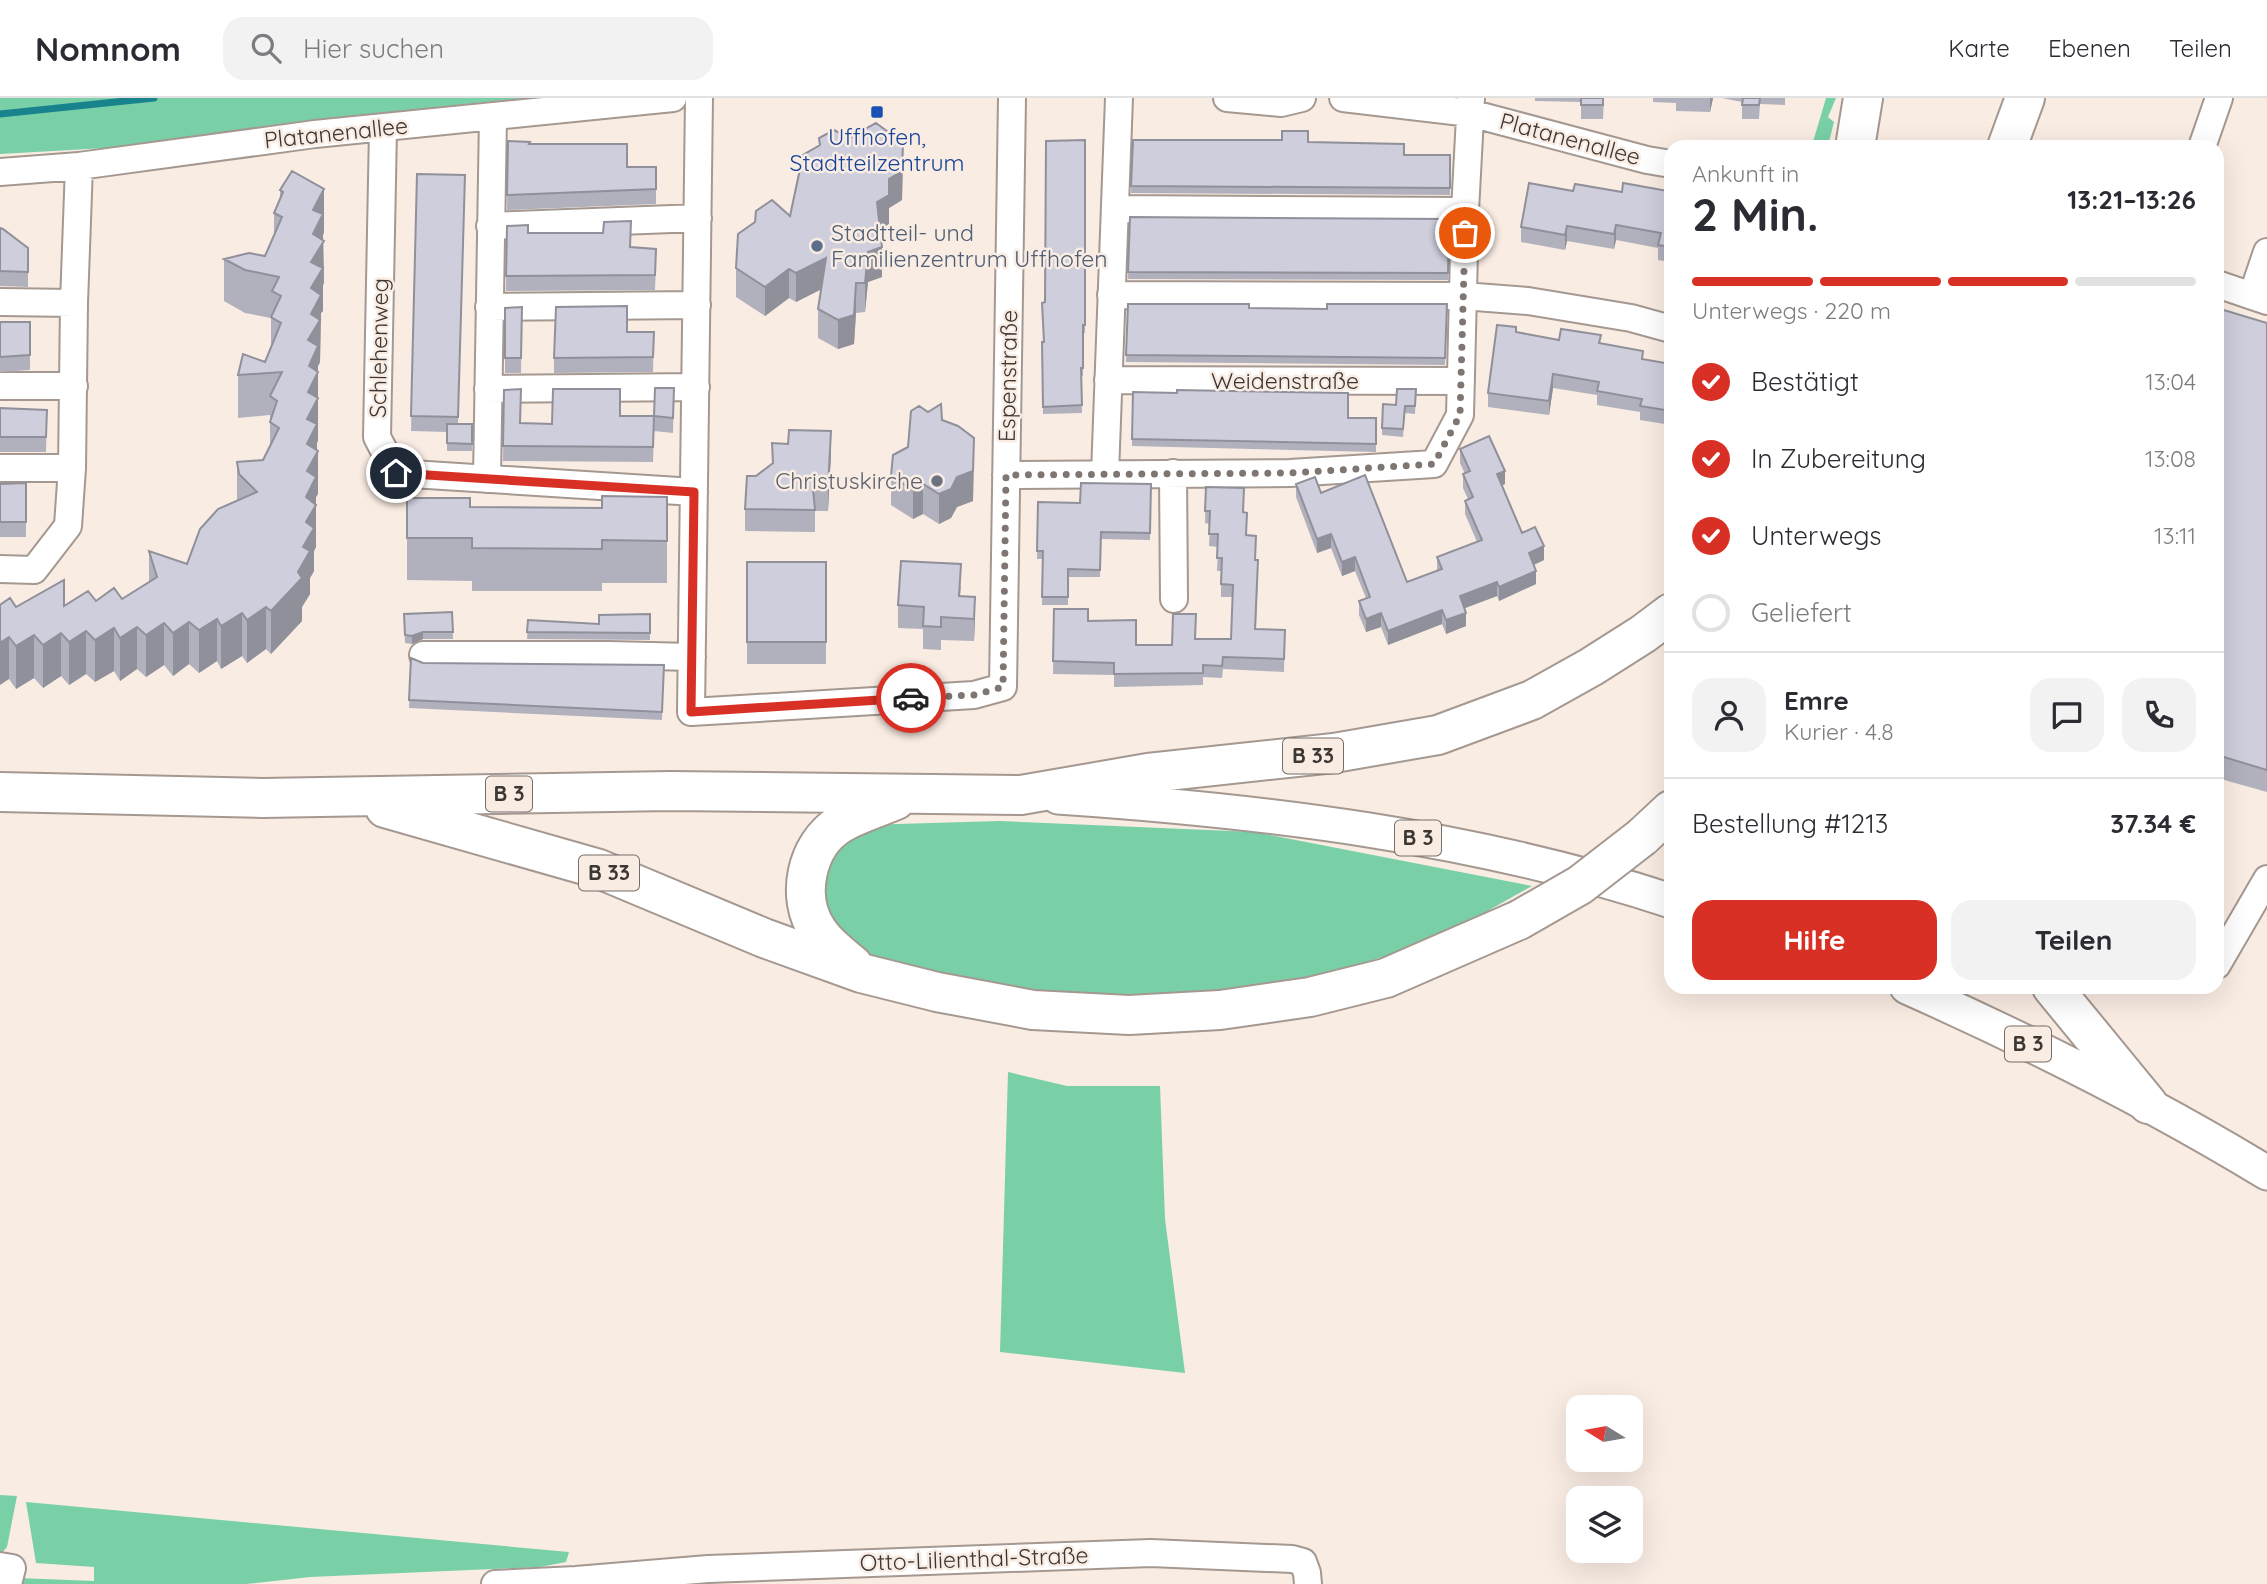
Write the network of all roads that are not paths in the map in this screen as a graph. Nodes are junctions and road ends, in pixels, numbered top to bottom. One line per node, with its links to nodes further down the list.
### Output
1 (673, 98): 12 (street, Platanenallee)
2 (699, 98): 22 (street, Espenstraße)
3 (1013, 98): 44 (street, Espenstraße)
4 (1119, 98): 20 (street)
5 (1227, 98): 6 (street)
6 (1302, 98)
7 (1343, 98): 10 (street, Platanenallee)
8 (1863, 98): 14 (highway)
9 (2219, 98): 16 (street)
10 (1470, 106): 17 (street, Platanenallee); 21 (street)
11 (2037, 113): 15 (highway)
12 (493, 116): 13 (street, Platanenallee); 23 (street)
13 (383, 129): 18 (street, Platanenallee); 45 (street, Schlehenweg)
14 (1856, 140)
15 (2013, 140)
16 (2204, 140)
17 (1664, 163)
18 (79, 166): 19 (street, Platanenallee); 30 (street)
19 (0, 172)
20 (1115, 209): 21 (street); 26 (street)
21 (1465, 211): 27 (street)
22 (698, 218): 23 (street); 31 (street, Espenstraße)
23 (491, 226): 32 (street)
24 (2267, 251): 28 (street)
25 (2224, 286): 28 (street)
26 (1111, 295): 27 (street); 34 (street)
27 (1463, 296): 33 (street); 35 (street)
28 (2260, 298)
29 (0, 302): 30 (street)
30 (74, 303): 37 (street)
31 (697, 305): 32 (street); 38 (street, Espenstraße)
32 (489, 307): 39 (street)
33 (1664, 327)
34 (1108, 380): 35 (street, Weidenstraße); 43 (street)
35 (1461, 381): 42 (street)
36 (0, 386): 37 (street)
37 (74, 386): 41 (street)
38 (696, 387): 39 (street); 46 (street, Espenstraße)
39 (488, 389): 45 (street)
40 (0, 468): 41 (street)
41 (72, 468): 47 (street)
42 (1173, 473): 43 (street); 48 (street)
43 (1105, 474): 44 (street)
44 (1006, 475): 51 (street, Espenstraße)
45 (487, 479): 46 (street, Schlehenweg)
46 (694, 492): 51 (street, Espenstraße)
47 (0, 569)
48 (1174, 599)
49 (1664, 618): 54 (highway, B 33)
50 (423, 654): 51 (street)
51 (692, 657)
52 (0, 792): 55 (highway, B 3)
53 (910, 794): 54 (highway, B 3); 55 (highway, B 3); 60 (highway)
54 (1021, 795): 58 (main road, B 3)
55 (349, 797): 60 (highway, B 33)
56 (1664, 817): 60 (highway, B 33, bridge)
57 (2267, 879): 59 (street)
58 (1664, 899)
59 (2224, 953)
60 (861, 973)
61 (1923, 994): 63 (main road, B 3)
62 (2058, 994): 63 (highway)
63 (2148, 1104): 64 (main road, B 3)
64 (2267, 1173)
65 (0, 1566): 66 (street)
66 (8, 1584)
67 (495, 1584): 68 (street, Otto-Lilienthal-Straße)
68 (1308, 1584)

